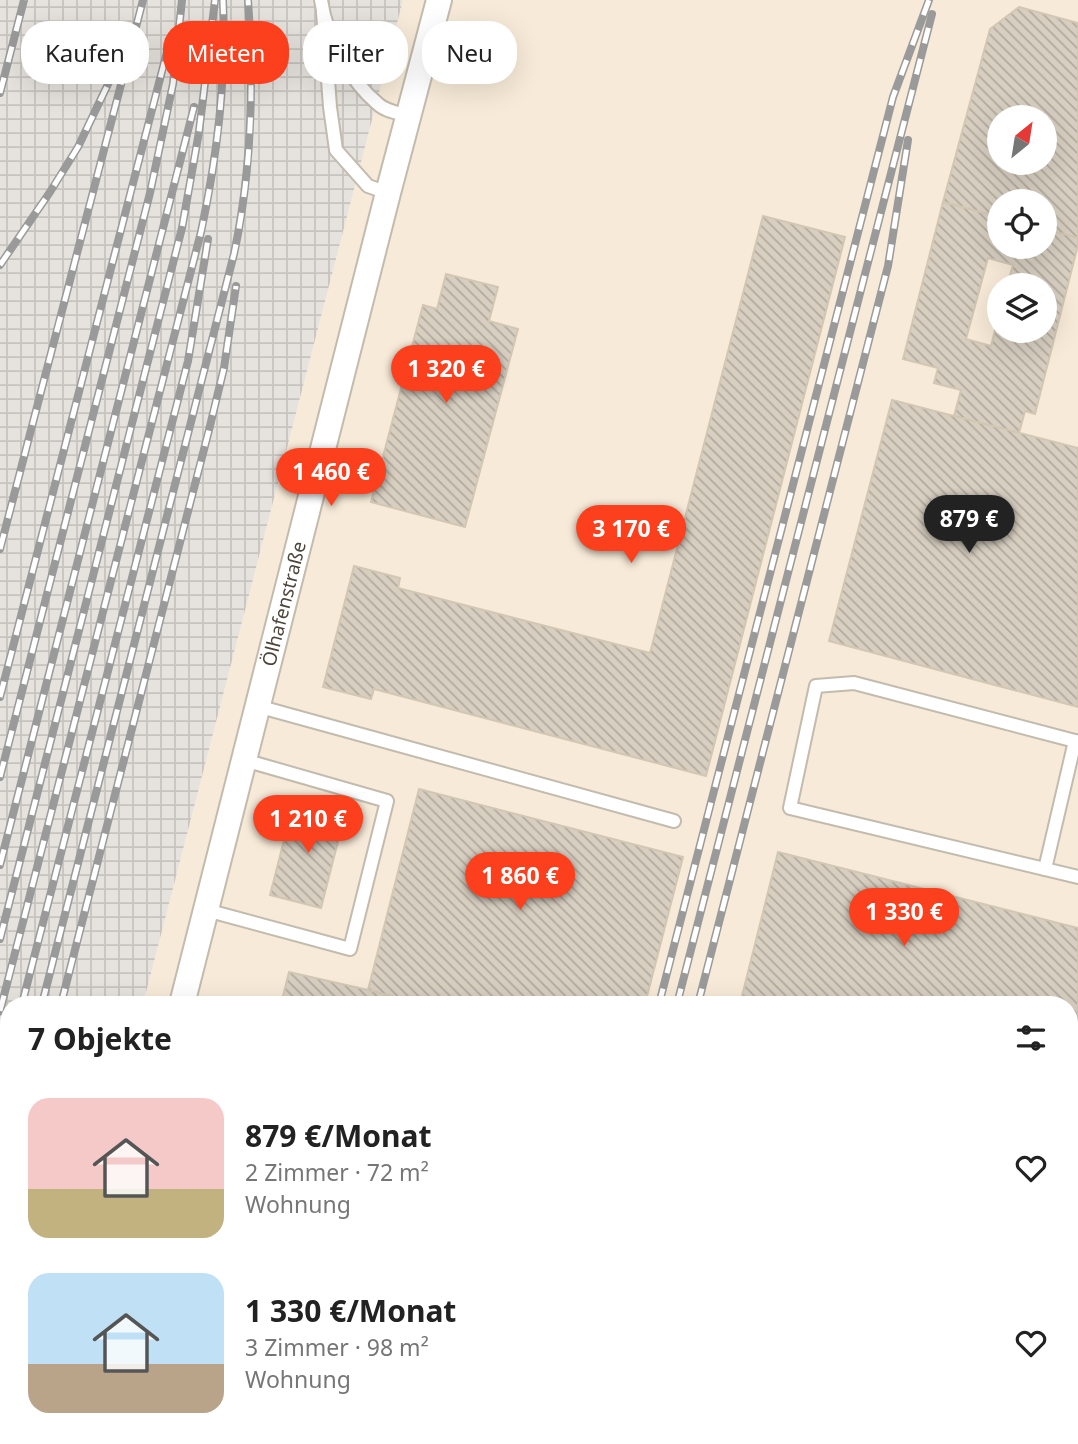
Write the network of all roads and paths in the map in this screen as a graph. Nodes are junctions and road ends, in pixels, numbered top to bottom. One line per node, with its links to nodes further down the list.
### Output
1 (439, 0): 3 (street, Ölhafenstraße)
2 (322, 6): 3 (lane); 4 (lane)
3 (408, 116): 4 (street, Ölhafenstraße)
4 (388, 193): 5 (street, Ölhafenstraße)
5 (257, 706): 7 (street, Ölhafenstraße); 8 (lane)
6 (1076, 742): 9 (lane); 9 (lane)
7 (244, 760): 11 (street, Ölhafenstraße); 11 (lane)
8 (674, 821)
9 (1045, 869): 10 (lane)
10 (1078, 877)
11 (206, 910): 12 (street, Ölhafenstraße)
12 (184, 996)

